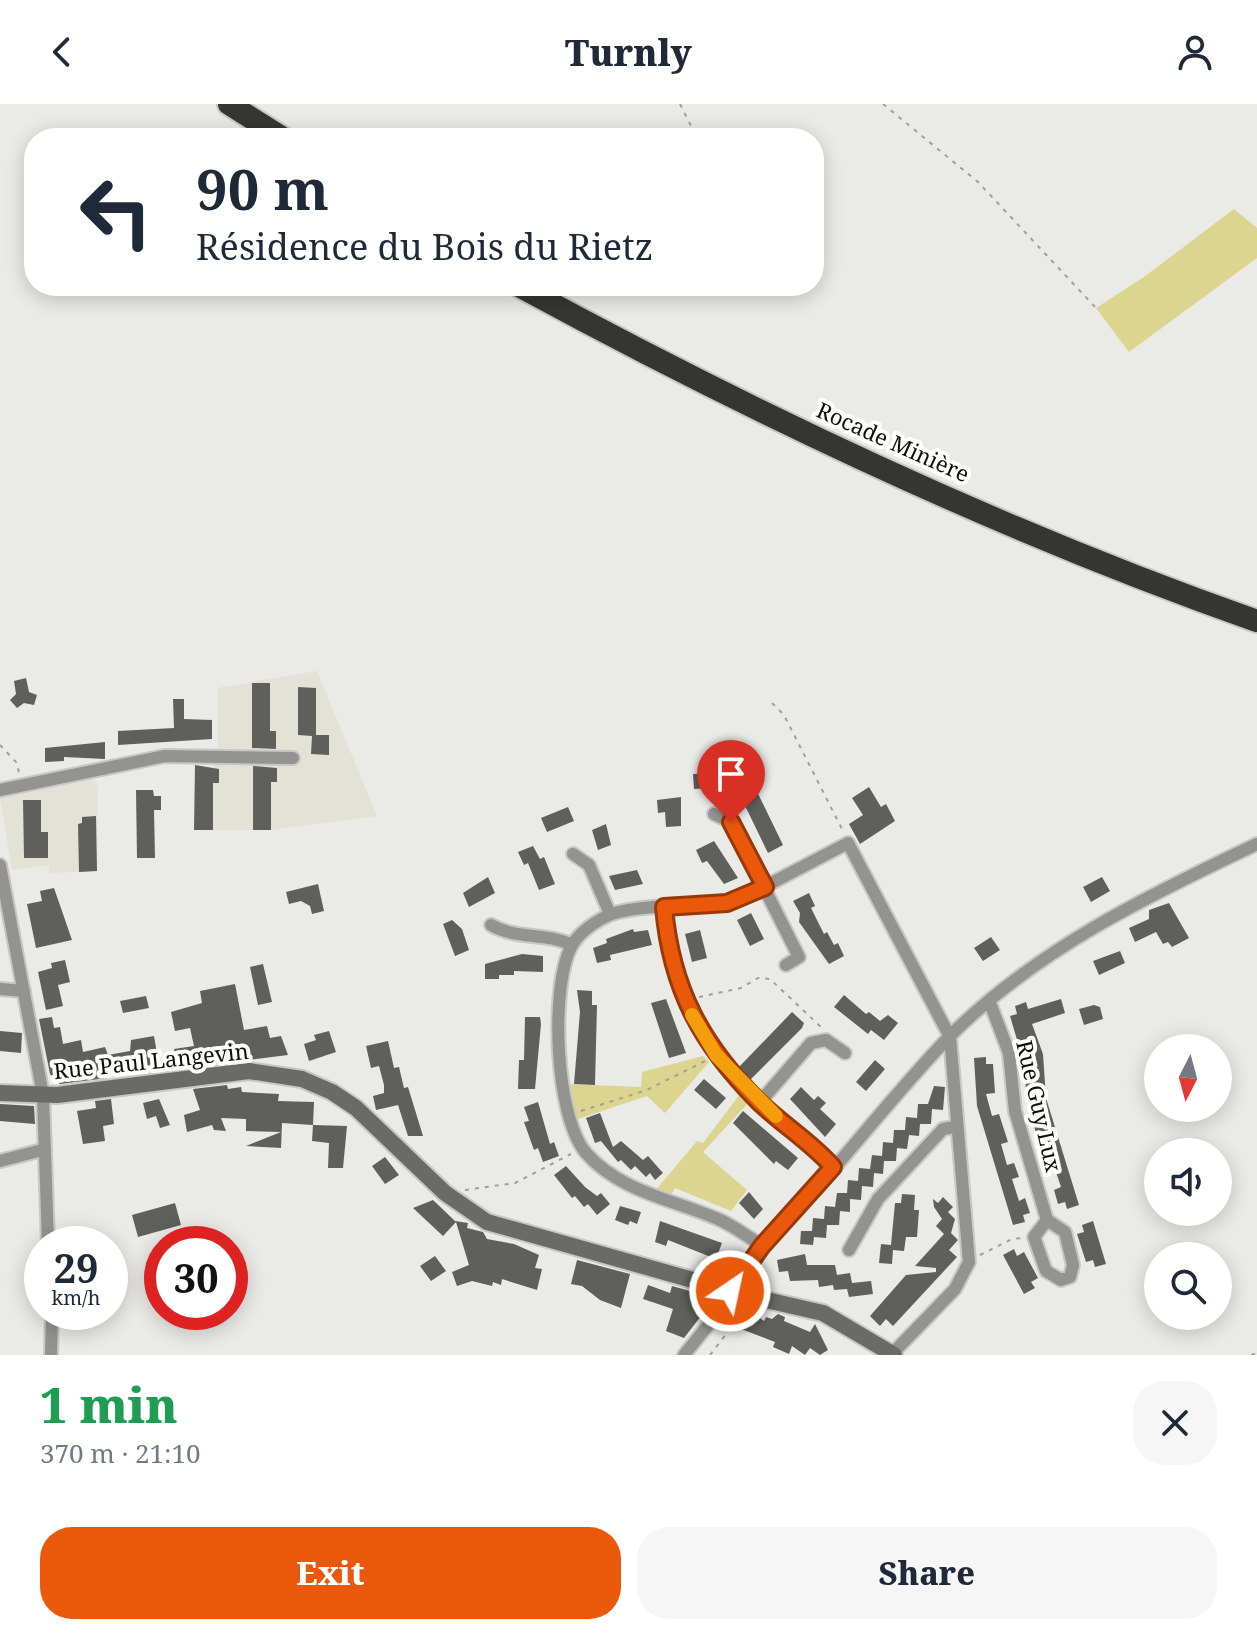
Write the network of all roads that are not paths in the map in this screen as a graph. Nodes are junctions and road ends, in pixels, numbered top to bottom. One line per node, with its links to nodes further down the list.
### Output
1 (207, 104): 3 (highway)
2 (229, 104): 4 (highway)
3 (245, 128)
4 (267, 128)
5 (538, 296): 8 (highway, Rocade Minière)
6 (563, 296): 7 (highway, Rocade Minière)
7 (1257, 608)
8 (1257, 621)
9 (293, 758): 10 (street)
10 (0, 790)
11 (714, 814): 15 (street)
12 (1257, 844): 23 (street)
13 (573, 854): 17 (street)
14 (0, 865): 22 (street)
15 (765, 887): 16 (street); 20 (street); 24 (street)
16 (664, 907): 17 (street); 28 (street)
17 (610, 914): 19 (street)
18 (491, 925): 19 (street)
19 (572, 945): 35 (street)
20 (786, 965)
21 (0, 989): 22 (street)
22 (24, 991): 27 (street)
23 (990, 1003): 24 (street); 33 (street, Rue Guy Lux)
24 (950, 1037): 29 (street); 32 (street)
25 (845, 1053): 28 (street)
26 (0, 1093): 27 (street, Rue Paul Langevin)
27 (43, 1095): 30 (street); 37 (street, Rue Paul Langevin)
28 (760, 1102): 32 (street)
29 (955, 1127): 36 (street); 39 (street)
30 (42, 1150): 31 (street); 34 (street)
31 (0, 1161)
32 (833, 1167): 35 (street)
33 (1047, 1220): 33 (street, Rue Guy Lux)
34 (47, 1226)
35 (762, 1246): 37 (street)
36 (849, 1250)
37 (730, 1291): 39 (street, Rue Paul Langevin); 41 (street)
38 (52, 1330): 40 (street)
39 (893, 1354)
40 (51, 1355)
41 (684, 1355)

